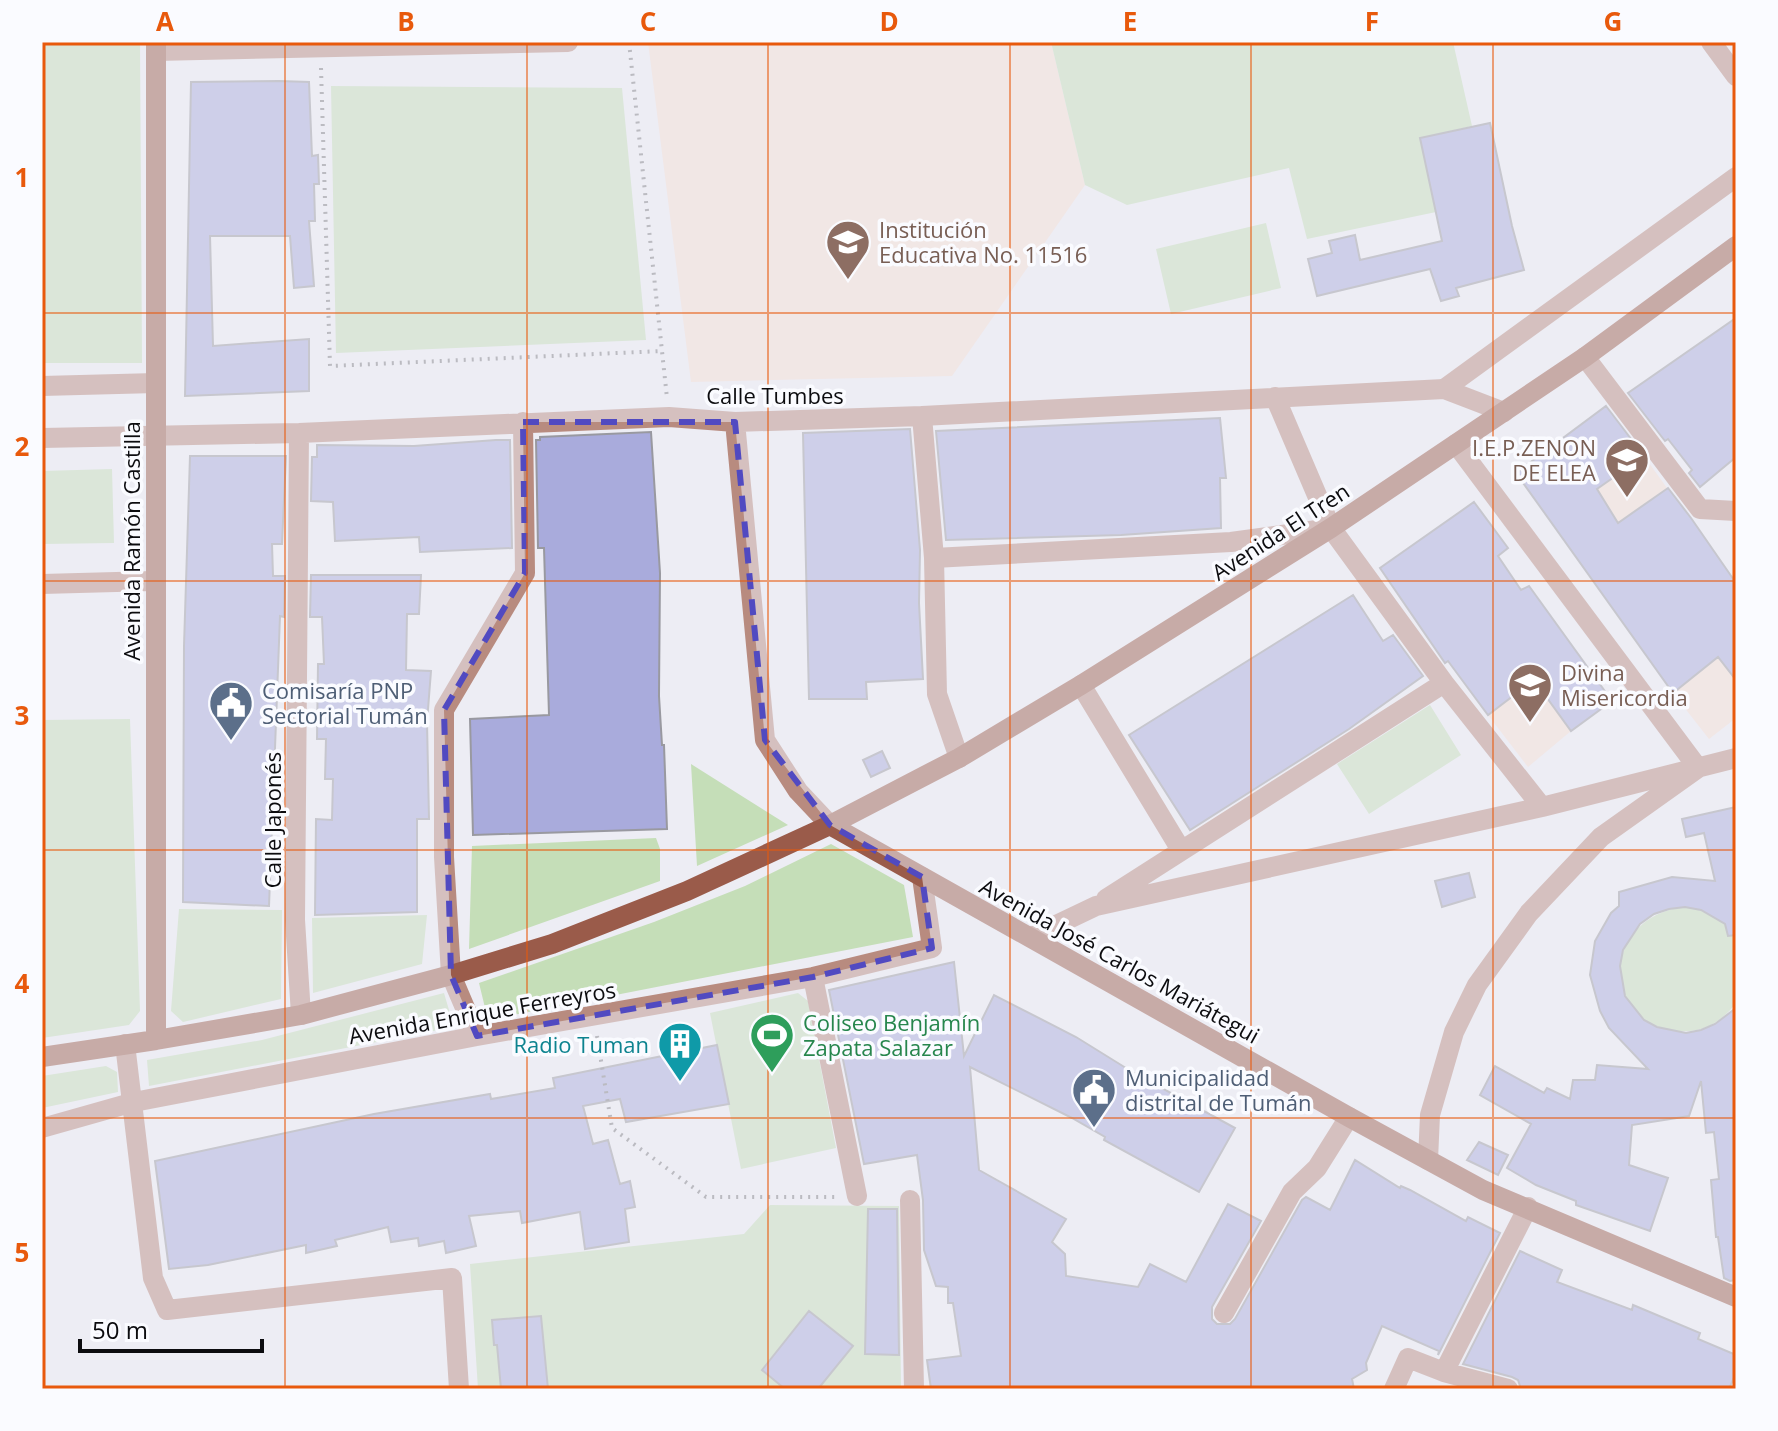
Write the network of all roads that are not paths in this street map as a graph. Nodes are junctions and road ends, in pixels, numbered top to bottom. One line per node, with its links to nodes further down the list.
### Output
1 (568, 42): 3 (street)
2 (1711, 42): 4 (street)
3 (156, 46): 8 (main road, Avenida Ramón Castilla)
4 (1736, 76)
5 (1736, 177): 10 (street)
6 (1736, 246): 7 (main road, Avenida El Tren)
7 (1585, 357): 12 (main road, Avenida El Tren); 20 (street)
8 (156, 383): 9 (street); 17 (main road, Avenida Ramón Castilla)
9 (42, 386)
10 (1444, 389): 11 (street, Calle Tumbes); 12 (street, Calle Tumbes)
11 (1275, 397): 13 (street, Calle Tumbes); 21 (street)
12 (1504, 412): 19 (main road, Avenida El Tren)
13 (922, 416): 15 (street, Calle Tumbes); 22 (street)
14 (523, 422): 15 (street, Calle Tumbes); 16 (street, Calle Tumbes); 36 (street)
15 (735, 422): 31 (street)
16 (299, 433): 17 (street, Calle Tumbes); 38 (street, Calle Japonés)
17 (156, 437): 18 (street, Calle Tumbes); 23 (main road, Avenida Ramón Castilla)
18 (42, 438)
19 (1456, 444): 21 (main road, Avenida El Tren); 29 (street)
20 (1736, 511)
21 (1331, 528): 22 (street); 25 (street); 26 (main road, Avenida El Tren)
22 (934, 558): 27 (street)
23 (153, 581): 24 (street); 40 (main road, Avenida Ramón Castilla)
24 (42, 584)
25 (1444, 683): 30 (street); 32 (street)
26 (1081, 685): 27 (main road, Avenida El Tren); 32 (street)
27 (959, 758): 31 (main road, Avenida El Tren)
28 (1736, 758): 29 (street)
29 (1698, 768): 30 (street); 46 (street)
30 (1542, 807): 34 (street)
31 (830, 825): 33 (main road, Avenida José Carlos Mariátegui); 36 (main road, Avenida El Tren)
32 (1181, 850): 34 (street)
33 (922, 877): 35 (main road, Avenida José Carlos Mariátegui); 37 (street, Avenida Enrique Ferreyros)
34 (1096, 906): 35 (street)
35 (1031, 937): 44 (main road, Avenida José Carlos Mariátegui)
36 (451, 975): 38 (main road, Avenida El Tren); 39 (street)
37 (813, 977): 39 (street, Avenida Enrique Ferreyros); 47 (street)
38 (301, 1015): 40 (main road, Avenida El Tren)
39 (477, 1036): 43 (street, Avenida Enrique Ferreyros)
40 (156, 1040): 41 (main road, Avenida El Tren)
41 (125, 1044): 42 (main road, Avenida El Tren); 43 (street)
42 (42, 1057)
43 (134, 1102): 45 (street, Avenida Enrique Ferreyros); 53 (street)
44 (1349, 1117): 46 (main road, Avenida José Carlos Mariátegui); 51 (street)
45 (42, 1128)
46 (1428, 1160): 49 (main road, Avenida José Carlos Mariátegui)
47 (857, 1196)
48 (910, 1200): 54 (street)
49 (1528, 1207): 50 (main road, Avenida José Carlos Mariátegui); 52 (street)
50 (1736, 1297)
51 (1224, 1313)
52 (1444, 1372): 55 (street); 56 (street)
53 (459, 1389)
54 (914, 1389)
55 (1394, 1389)
56 (1508, 1389)

